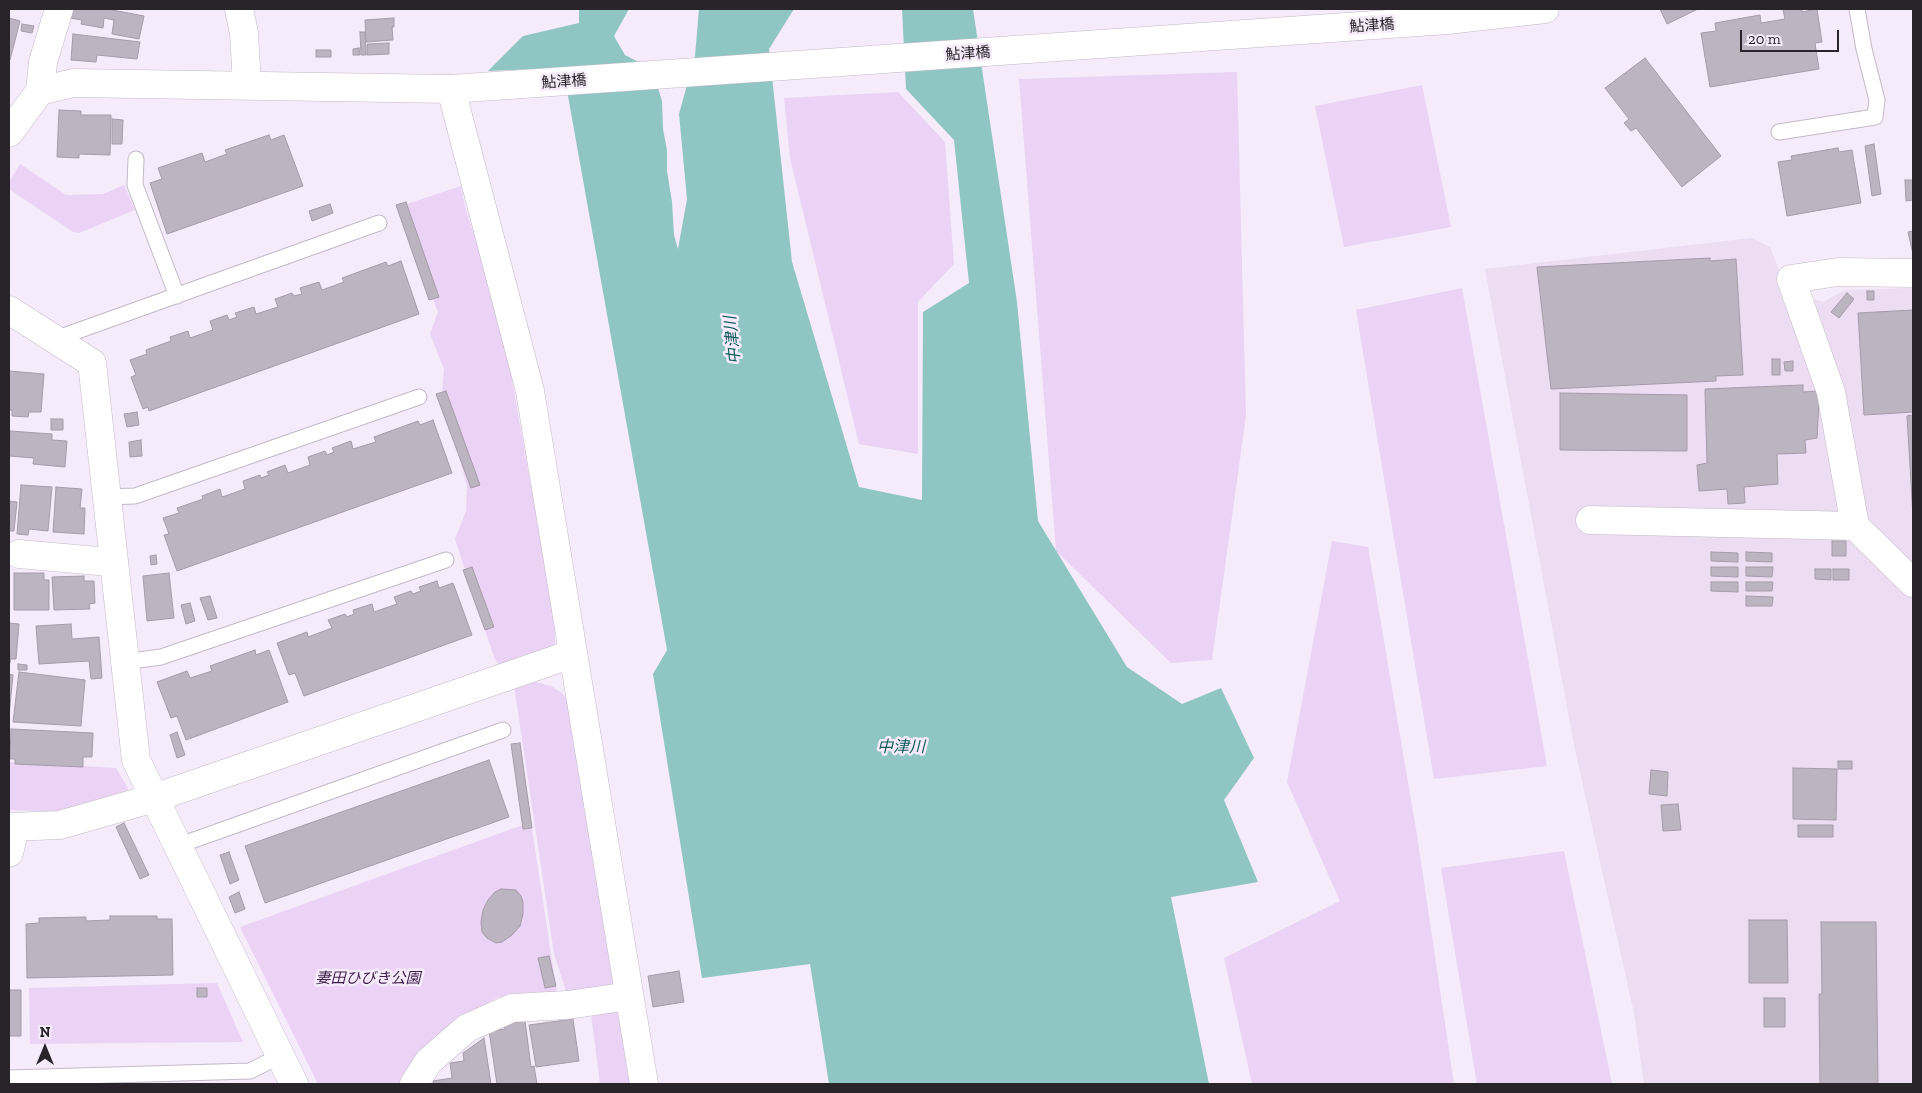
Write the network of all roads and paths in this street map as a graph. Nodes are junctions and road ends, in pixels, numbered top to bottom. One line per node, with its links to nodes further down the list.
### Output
1 (59, 9): 8 (street)
2 (239, 9): 6 (street)
3 (1545, 9): 5 (street, 鮎津橋)
4 (1857, 9): 9 (lane)
5 (1457, 16): 7 (street, 鮎津橋)
6 (246, 85): 7 (street, 鮎津橋); 8 (street, 鮎津橋)
7 (451, 90): 25 (street)
8 (40, 91): 10 (street)
9 (1779, 132)
10 (9, 133)
11 (136, 159): 14 (lane)
12 (379, 223): 14 (lane)
13 (1913, 273): 20 (street)
14 (178, 296): 16 (lane)
15 (9, 310): 16 (street)
16 (55, 339): 18 (street)
17 (419, 397): 18 (lane)
18 (106, 497): 23 (street)
19 (1590, 520): 20 (street)
20 (1855, 526): 24 (street)
21 (19, 554): 23 (street)
22 (446, 560): 26 (lane)
23 (112, 561): 26 (street)
24 (1913, 583)
25 (572, 654): 28 (street); 32 (street)
26 (124, 662): 28 (street)
27 (503, 730): 30 (lane)
28 (154, 798): 29 (street); 30 (street)
29 (12, 827): 31 (street)
30 (178, 846): 33 (street)
31 (9, 853)
32 (629, 996): 36 (street); 37 (street)
33 (280, 1056): 34 (lane); 35 (street)
34 (9, 1078)
35 (294, 1084)
36 (414, 1084)
37 (644, 1084)

